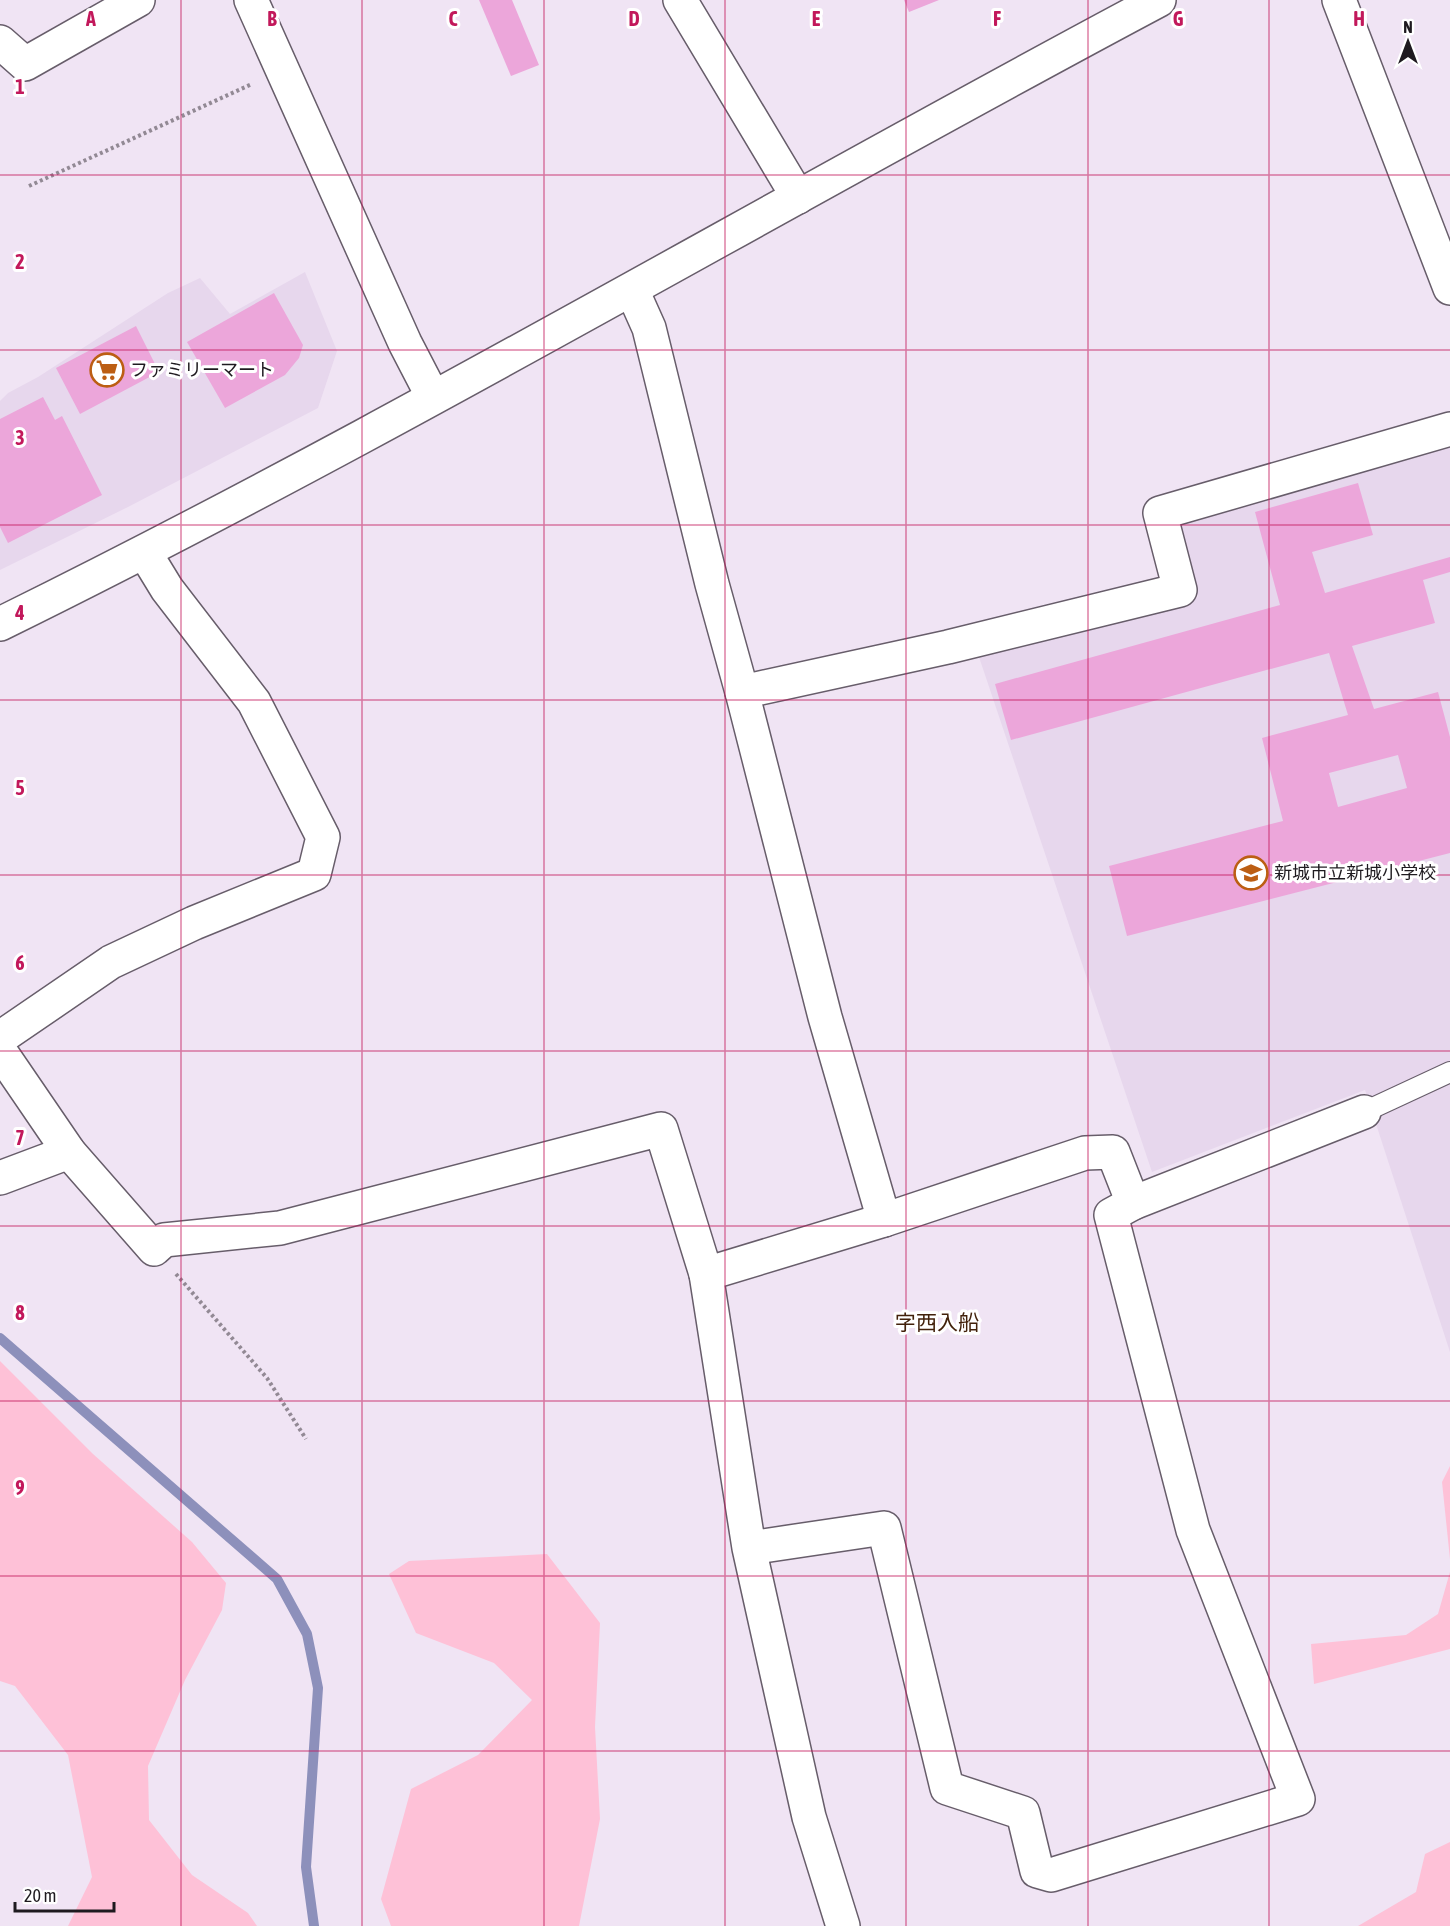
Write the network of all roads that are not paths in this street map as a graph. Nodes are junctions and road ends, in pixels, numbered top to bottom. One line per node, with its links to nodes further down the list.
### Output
1 (138, 0): 6 (street)
2 (251, 0): 10 (street)
3 (680, 0): 7 (street)
4 (1159, 0): 7 (street)
5 (1339, 0): 8 (street)
6 (0, 42)
7 (798, 197): 9 (street)
8 (1450, 288)
9 (632, 290): 10 (street); 14 (street)
10 (433, 397): 12 (street)
11 (1450, 429): 14 (street)
12 (145, 553): 13 (street); 15 (street)
13 (0, 624)
14 (742, 693): 22 (street)
15 (0, 1038)
16 (0, 1051): 19 (street)
17 (1450, 1072): 18 (lane)
18 (1364, 1112): 21 (street)
19 (69, 1152): 20 (street); 23 (street)
20 (0, 1178)
21 (1133, 1203): 22 (street); 24 (street)
22 (884, 1220): 23 (street)
23 (706, 1274): 24 (street)
24 (749, 1548): 25 (street)
25 (843, 1926)

